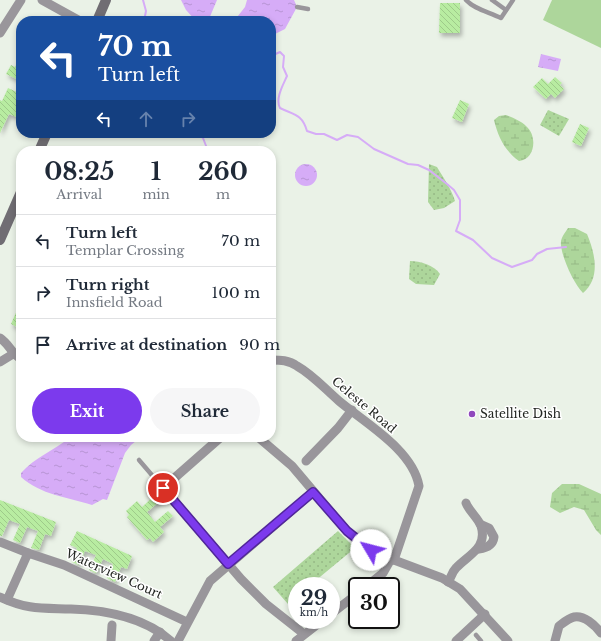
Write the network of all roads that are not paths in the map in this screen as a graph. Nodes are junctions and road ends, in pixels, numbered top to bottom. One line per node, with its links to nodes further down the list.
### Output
1 (21, 0): 12 (street)
2 (42, 0): 10 (street)
3 (106, 0): 11 (street)
4 (466, 0): 9 (lane)
5 (492, 0): 9 (lane)
6 (513, 0): 9 (lane)
7 (297, 8): 8 (lane)
8 (308, 9)
9 (506, 10)
10 (71, 16)
11 (99, 16)
12 (0, 33)
13 (16, 203): 14 (street)
14 (0, 240)
15 (0, 338): 17 (street)
16 (0, 353): 17 (street)
17 (13, 354): 18 (street); 20 (street)
18 (16, 356)
19 (276, 360): 21 (street, Celeste Road)
20 (0, 362)
21 (352, 410): 25 (street); 31 (street, Celeste Road)
22 (215, 442): 26 (street)
23 (264, 442): 27 (street)
24 (138, 460): 26 (lane)
25 (306, 461)
26 (163, 488): 32 (street)
27 (313, 492): 31 (street); 32 (street)
28 (466, 503): 34 (street)
29 (0, 542): 30 (street, Waterview Court)
30 (28, 553): 35 (street); 39 (street, Waterview Court)
31 (393, 560): 33 (street, Celeste Road); 34 (street)
32 (228, 564): 39 (street); 44 (street)
33 (378, 577)
34 (448, 582): 38 (street)
35 (4, 598): 42 (street)
36 (348, 601): 37 (street)
37 (340, 607)
38 (485, 614): 51 (street); 53 (street)
39 (187, 622): 49 (street)
40 (112, 625): 46 (street)
41 (311, 629): 44 (street)
42 (160, 632): 47 (street); 48 (street)
43 (601, 633): 54 (street)
44 (304, 634): 50 (street)
45 (476, 635): 52 (lane)
46 (111, 641)
47 (154, 641)
48 (171, 641)
49 (178, 641)
50 (296, 641)
51 (456, 641)
52 (481, 641)
53 (508, 641)
54 (555, 641)

